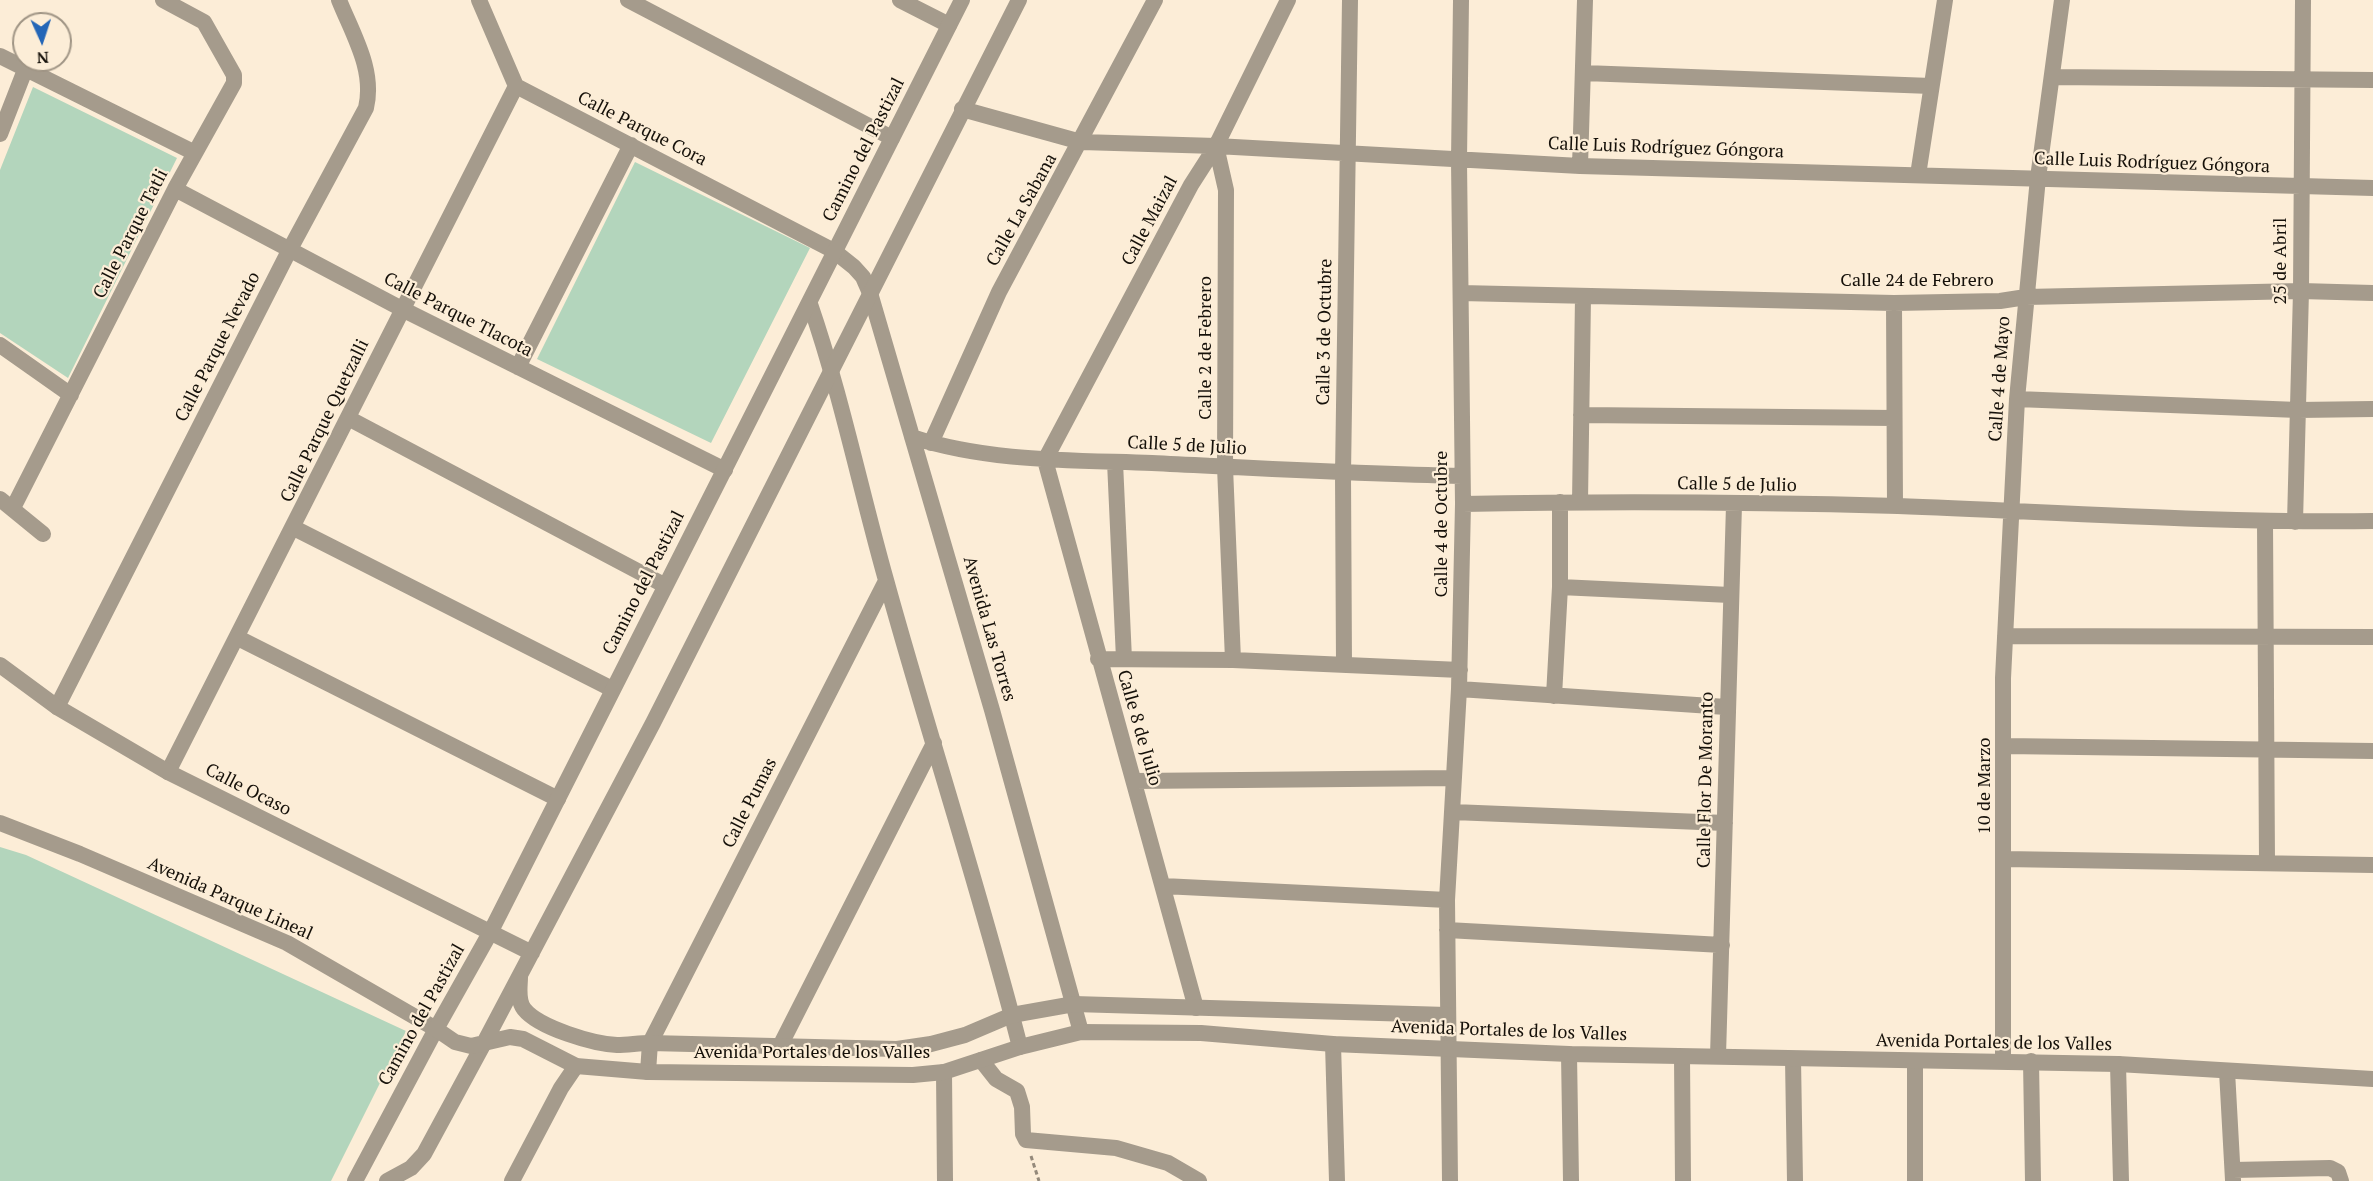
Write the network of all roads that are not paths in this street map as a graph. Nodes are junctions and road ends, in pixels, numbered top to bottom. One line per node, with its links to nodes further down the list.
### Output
1 (163, 0): 31 (street, Calle Parque Tatli)
2 (339, 0): 40 (street, Calle Parque Nevado)
3 (479, 0): 23 (street)
4 (628, 0): 27 (street)
5 (900, 0): 16 (street)
6 (962, 0): 16 (street, Camino del Pastizal)
7 (1019, 0): 25 (street)
8 (1155, 0): 28 (street, Calle La Sabana)
9 (1288, 0): 30 (street, Calle Maizal)
10 (1350, 0): 32 (street, Calle 3 de Octubre)
11 (1461, 0): 33 (street, Calle 4 de Octubre)
12 (1585, 0): 19 (street)
13 (1945, 0): 24 (street)
14 (2062, 0): 20 (street, Calle 4 de Mayo)
15 (2303, 0): 21 (street, 25 de Abril)
16 (949, 25): 27 (street, Camino del Pastizal)
17 (24, 72): 26 (street)
18 (29, 72): 31 (street)
19 (1584, 73): 24 (street); 34 (street)
20 (2053, 77): 21 (street); 36 (street, Calle 4 de Mayo)
21 (2303, 79): 22 (street); 37 (street, 25 de Abril)
22 (2373, 80)
23 (516, 86): 29 (street, Calle Parque Cora); 50 (street, Calle Parque Quetzalli)
24 (1931, 86): 35 (street)
25 (962, 109): 28 (street, Calle Luis Rodríguez Góngora); 43 (street)
26 (0, 134)
27 (892, 138): 41 (street, Camino del Pastizal)
28 (1082, 142): 30 (street, Calle Luis Rodríguez Góngora); 62 (street, Calle La Sabana)
29 (631, 145): 41 (street, Calle Parque Cora); 52 (street)
30 (1216, 146): 32 (street, Calle Luis Rodríguez Góngora); 63 (street, Calle Maizal); 65 (street, Calle 2 de Febrero)
31 (195, 153): 39 (street, Calle Parque Tatli)
32 (1347, 153): 33 (street, Calle Luis Rodríguez Góngora); 67 (street, Calle 3 de Octubre)
33 (1459, 161): 34 (street, Calle Luis Rodríguez Góngora); 44 (street, Calle 4 de Octubre)
34 (1580, 166): 35 (street, Calle Luis Rodríguez Góngora)
35 (1918, 175): 36 (street, Calle Luis Rodríguez Góngora)
36 (2038, 178): 37 (street, Calle Luis Rodríguez Góngora); 47 (street, Calle 4 de Mayo)
37 (2300, 188): 38 (street, Calle Luis Rodríguez Góngora); 42 (street, 25 de Abril)
38 (2373, 188)
39 (175, 189): 40 (street, Calle Parque Tlacota); 54 (street, Calle Parque Tatli)
40 (289, 251): 50 (street, Calle Parque Tlacota); 98 (street, Calle Parque Nevado)
41 (834, 251): 43 (street, Avenida Las Torres); 49 (street, Camino del Pastizal)
42 (2301, 291): 45 (street, Calle 24 de Febrero); 47 (street, Calle 24 de Febrero); 57 (street, 25 de Abril)
43 (870, 292): 53 (street); 61 (street, Avenida Las Torres)
44 (1461, 293): 46 (street, Calle 24 de Febrero); 68 (street, Calle 4 de Octubre)
45 (2373, 293)
46 (1584, 297): 48 (street, Calle 24 de Febrero); 58 (street)
47 (2026, 297): 48 (street, Calle 24 de Febrero); 55 (street, Calle 4 de Mayo)
48 (1894, 303): 60 (street)
49 (810, 304): 53 (street); 66 (street, Camino del Pastizal)
50 (402, 309): 52 (street, Calle Parque Tlacota); 59 (street, Calle Parque Quetzalli)
51 (0, 345): 54 (street)
52 (518, 367): 66 (street, Calle Parque Tlacota)
53 (830, 370): 81 (street); 119 (street)
54 (71, 394): 71 (street, Calle Parque Tatli)
55 (2017, 399): 57 (street); 75 (street, Calle 4 de Mayo)
56 (2373, 409): 57 (street)
57 (2298, 410): 78 (street, 25 de Abril)
58 (1581, 415): 60 (street); 70 (street)
59 (348, 418): 79 (street, Calle Parque Quetzalli); 82 (street)
60 (1894, 418): 74 (street)
61 (912, 436): 62 (street, Calle 5 de Julio); 121 (street, Avenida Las Torres)
62 (932, 443): 63 (street, Calle 5 de Julio)
63 (1045, 460): 64 (street, Calle 5 de Julio); 89 (street, Calle 8 de Julio)
64 (1115, 462): 65 (street, Calle 5 de Julio); 90 (street)
65 (1225, 467): 67 (street, Calle 5 de Julio); 91 (street, Calle 2 de Febrero)
66 (725, 470): 82 (street, Camino del Pastizal)
67 (1343, 474): 68 (street, Calle 5 de Julio); 93 (street, Calle 3 de Octubre)
68 (1462, 476): 72 (street, Calle 4 de Octubre)
69 (1560, 502): 70 (street, Calle 5 de Julio); 72 (street, Calle 5 de Julio); 83 (street)
70 (1580, 502): 73 (street, Calle 5 de Julio)
71 (6, 504): 80 (street)
72 (1463, 504): 94 (street, Calle 4 de Octubre)
73 (1734, 505): 74 (street, Calle 5 de Julio); 84 (street, Calle Flor De Moranto)
74 (1895, 506): 75 (street, Calle 5 de Julio)
75 (2011, 511): 77 (street, Calle 5 de Julio); 85 (street, 10 de Marzo)
76 (2373, 521): 78 (street, Calle 5 de Julio)
77 (2265, 522): 78 (street, Calle 5 de Julio); 87 (street)
78 (2295, 522)
79 (294, 528): 86 (street, Calle Parque Quetzalli); 95 (street)
80 (43, 534)
81 (886, 581): 100 (street); 127 (street, Calle Pumas)
82 (664, 585): 95 (street, Camino del Pastizal)
83 (1560, 587): 84 (street); 97 (street)
84 (1730, 596): 99 (street, Calle Flor De Moranto)
85 (2005, 636): 87 (street); 101 (street, 10 de Marzo)
86 (238, 638): 104 (street, Calle Parque Quetzalli); 107 (street)
87 (2265, 638): 88 (street); 102 (street)
88 (2373, 638)
89 (1098, 659): 90 (street); 106 (street, Calle 8 de Julio)
90 (1124, 659): 91 (street)
91 (1233, 660): 93 (street)
92 (0, 665): 98 (street, Calle Ocaso)
93 (1344, 665): 94 (street)
94 (1460, 670): 96 (street, Calle 4 de Octubre)
95 (612, 689): 107 (street, Camino del Pastizal)
96 (1459, 689): 97 (street); 105 (street, Calle 4 de Octubre)
97 (1554, 696): 99 (street)
98 (57, 707): 104 (street, Calle Ocaso)
99 (1726, 707): 110 (street, Calle Flor De Moranto)
100 (934, 743): 123 (street); 130 (street)
101 (2005, 746): 102 (street); 111 (street, 10 de Marzo)
102 (2268, 749): 103 (street); 112 (street)
103 (2373, 751)
104 (168, 772): 117 (street, Calle Ocaso)
105 (1454, 778): 106 (street); 108 (street, Calle 4 de Octubre)
106 (1135, 781): 114 (street, Calle 8 de Julio)
107 (558, 799): 117 (street, Camino del Pastizal)
108 (1453, 812): 110 (street); 115 (street, Calle 4 de Octubre)
109 (0, 823): 125 (street, Avenida Parque Lineal)
110 (1725, 824): 118 (street, Calle Flor De Moranto)
111 (2004, 859): 112 (street); 139 (street, 10 de Marzo)
112 (2267, 862): 113 (street)
113 (2373, 865)
114 (1163, 886): 115 (street); 122 (street, Calle 8 de Julio)
115 (1447, 900): 116 (street, Calle 4 de Octubre)
116 (1447, 930): 118 (street); 124 (street, Calle 4 de Octubre)
117 (490, 933): 119 (street, Calle Ocaso); 125 (street, Camino del Pastizal)
118 (1722, 945): 134 (street, Calle Flor De Moranto)
119 (532, 952): 120 (street)
120 (521, 973): 127 (street, Avenida Portales de los Valles); 129 (street)
121 (1074, 1004): 122 (street, Avenida Portales de los Valles); 123 (street, Avenida Portales de los Valles); 126 (street, Avenida Las Torres)
122 (1196, 1008): 124 (street, Avenida Portales de los Valles)
123 (1012, 1015): 130 (street, Avenida Portales de los Valles); 131 (street)
124 (1447, 1015): 132 (street, Calle 4 de Octubre)
125 (436, 1029): 129 (street, Avenida Parque Lineal); 148 (street, Camino del Pastizal)
126 (1081, 1032): 128 (street, Avenida Portales de los Valles); 131 (street, Avenida Portales de los Valles)
127 (650, 1042): 130 (street, Avenida Portales de los Valles); 144 (street)
128 (1333, 1044): 132 (street, Avenida Portales de los Valles); 153 (street)
129 (483, 1045): 142 (street); 149 (street)
130 (780, 1046)
131 (1020, 1047): 137 (street, Avenida Portales de los Valles)
132 (1447, 1048): 133 (street, Avenida Portales de los Valles); 154 (street, Calle 4 de Octubre)
133 (1569, 1054): 135 (street, Avenida Portales de los Valles); 155 (street)
134 (1718, 1056): 135 (street, Avenida Portales de los Valles); 136 (street, Avenida Portales de los Valles)
135 (1682, 1057): 156 (street)
136 (1793, 1059): 138 (street, Avenida Portales de los Valles); 157 (street)
137 (981, 1060): 145 (street, Avenida Portales de los Valles); 152 (street)
138 (1915, 1061): 139 (street, Avenida Portales de los Valles); 158 (street)
139 (2003, 1061): 140 (street, Avenida Portales de los Valles)
140 (2031, 1061): 141 (street, Avenida Portales de los Valles); 159 (street)
141 (2118, 1064): 143 (street, Avenida Portales de los Valles); 160 (street)
142 (576, 1066): 144 (street, Avenida Portales de los Valles); 150 (street)
143 (2227, 1071): 146 (street, Avenida Portales de los Valles); 147 (street)
144 (648, 1072): 145 (street, Avenida Portales de los Valles)
145 (944, 1072): 151 (street)
146 (2373, 1079)
147 (2233, 1175): 161 (street)
148 (355, 1181)
149 (387, 1181)
150 (512, 1181)
151 (945, 1181)
152 (1199, 1181)
153 (1337, 1181)
154 (1450, 1181)
155 (1570, 1181)
156 (1683, 1181)
157 (1795, 1181)
158 (1915, 1181)
159 (2033, 1181)
160 (2121, 1181)
161 (2341, 1181)

